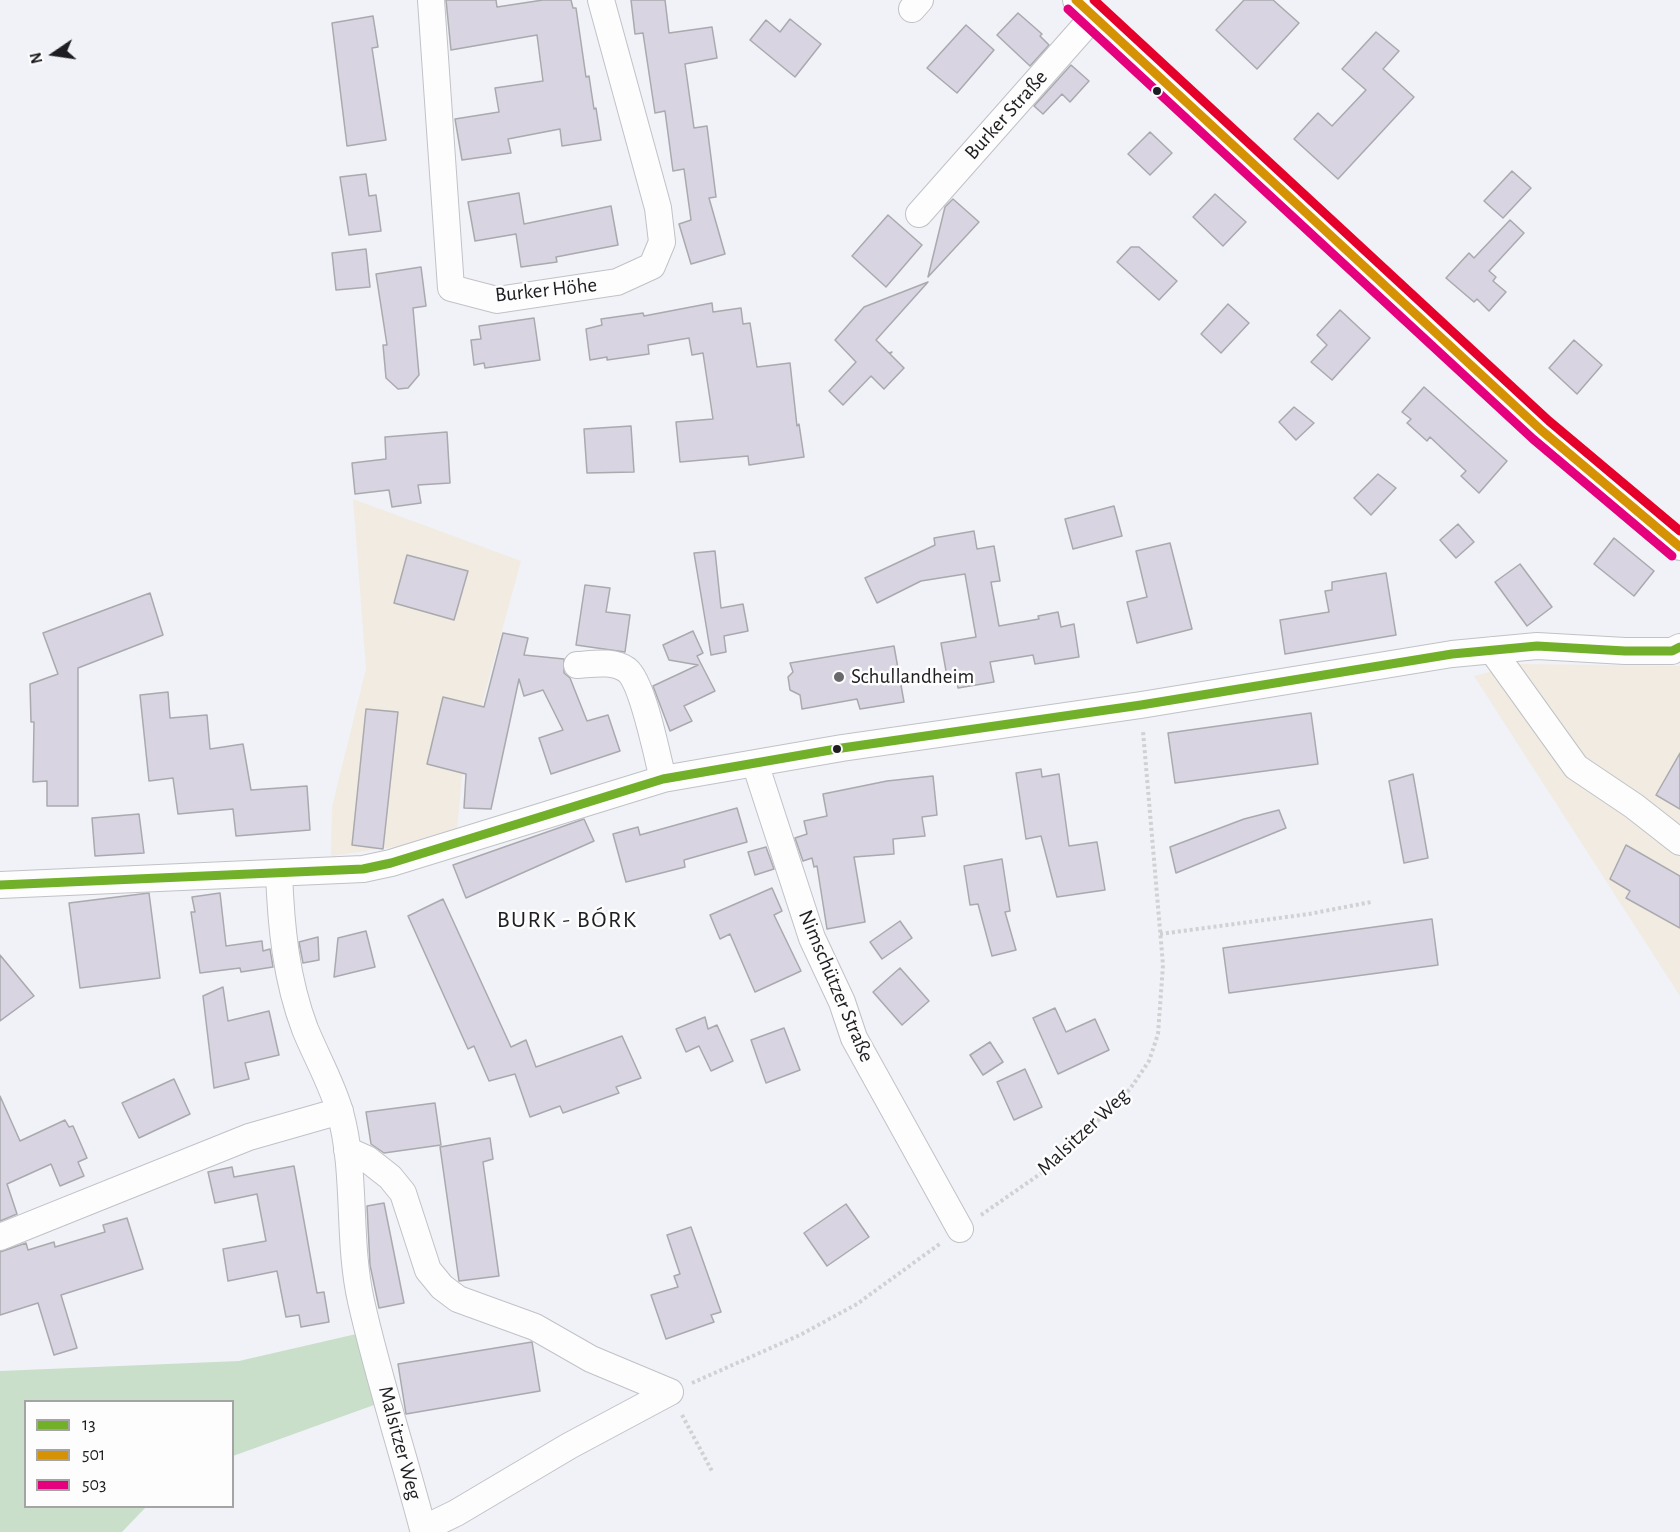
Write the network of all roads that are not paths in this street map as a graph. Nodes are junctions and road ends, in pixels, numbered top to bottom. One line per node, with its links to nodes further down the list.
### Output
1 (431, 0): 2 (street, Burker Höhe)
2 (601, 0)
3 (1085, 8): 4 (street, Burker Straße); 5 (street, Burker Straße)
4 (919, 214)
5 (1680, 547)
6 (1680, 647): 7 (street)
7 (1492, 650): 9 (street); 11 (street)
8 (577, 665): 10 (street)
9 (755, 763): 10 (street); 16 (street, Nimschützer Straße)
10 (663, 779): 12 (street)
11 (1680, 842)
12 (279, 873): 13 (street); 14 (street, Malsitzer Weg)
13 (0, 885)
14 (340, 1111): 15 (street, Malsitzer Weg); 17 (street)
15 (347, 1150): 15 (street, Malsitzer Weg)
16 (960, 1229)
17 (0, 1237)

